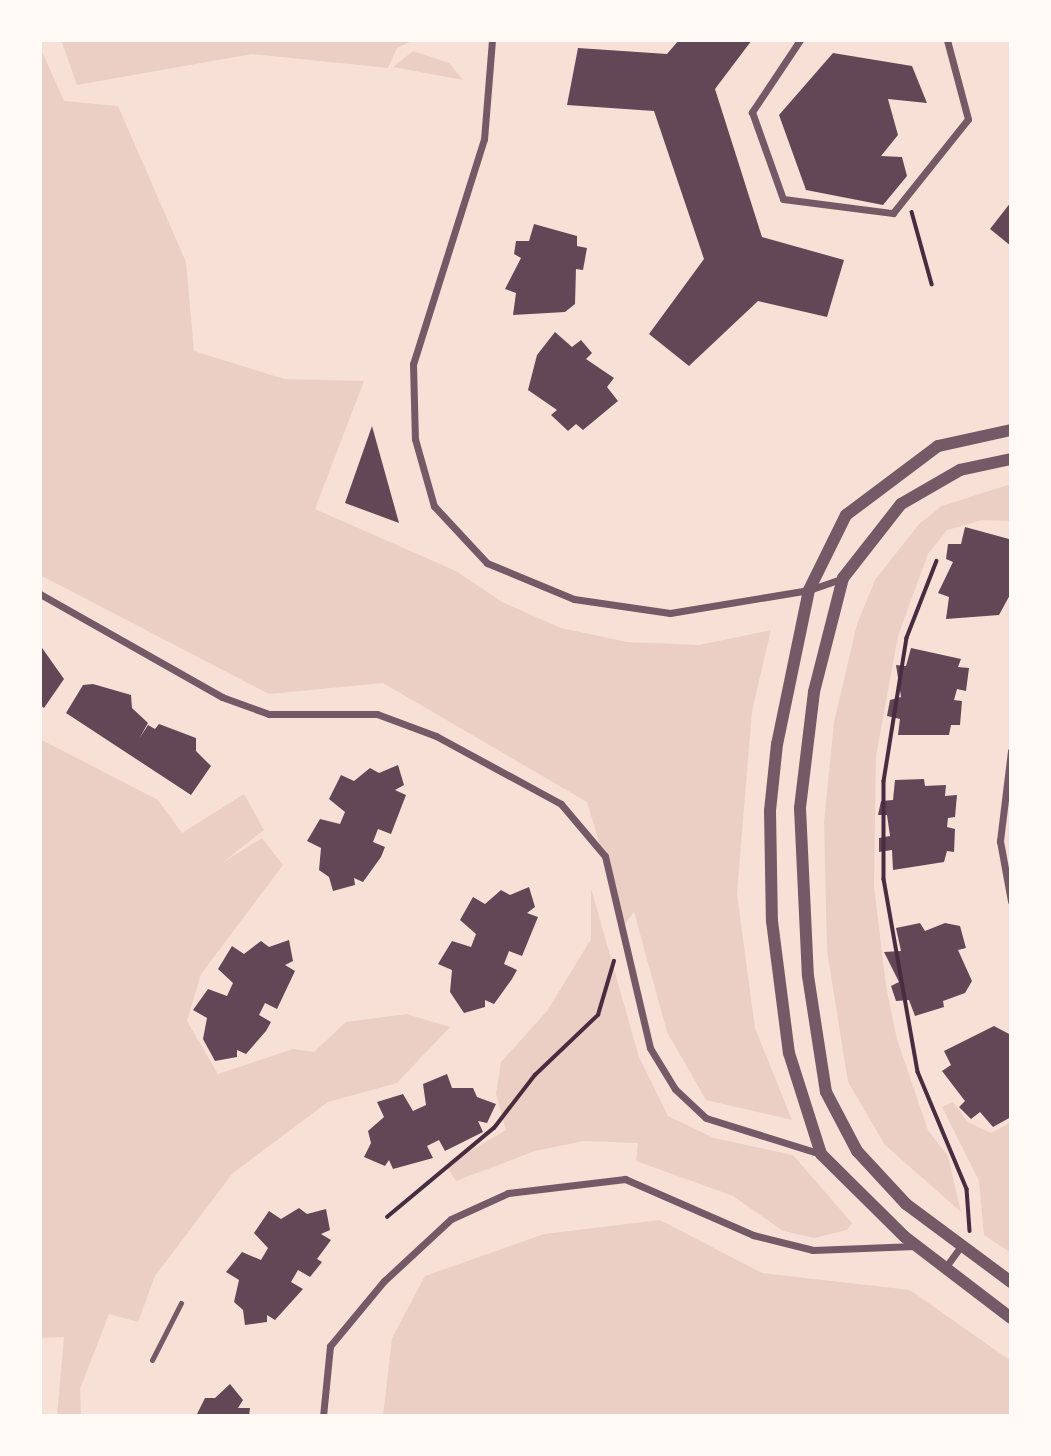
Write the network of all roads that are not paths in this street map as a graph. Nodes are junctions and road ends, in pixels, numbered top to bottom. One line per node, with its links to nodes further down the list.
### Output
1 (492, 40): 7 (street)
2 (800, 40): 3 (street)
3 (947, 40)
4 (1011, 429): 7 (street)
5 (1011, 459): 6 (street)
6 (843, 578): 7 (street); 13 (street)
7 (809, 590): 11 (street)
8 (40, 594): 11 (street)
9 (1011, 751): 10 (street)
10 (1011, 901)
11 (821, 1154): 12 (street)
12 (917, 1246): 14 (street); 19 (street)
13 (962, 1248): 14 (street); 15 (street)
14 (945, 1268): 17 (street)
15 (1011, 1282)
16 (181, 1303): 18 (lane)
17 (1011, 1318)
18 (152, 1360)
19 (323, 1416)

